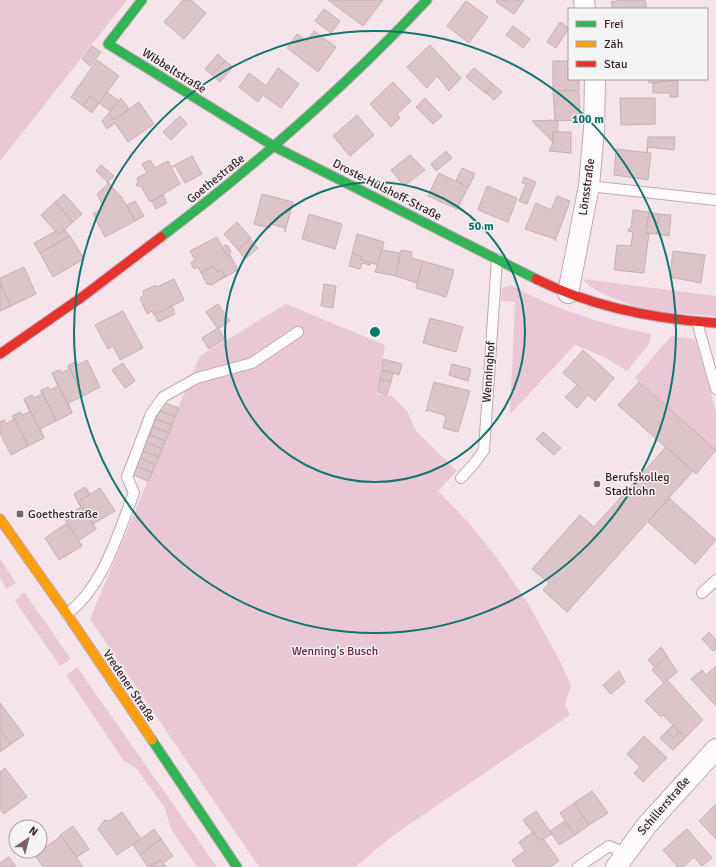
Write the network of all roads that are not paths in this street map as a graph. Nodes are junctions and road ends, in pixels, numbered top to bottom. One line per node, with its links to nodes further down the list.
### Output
1 (142, 0): 4 (street, Wibbeltstraße)
2 (427, 0): 4 (street, Goethestraße)
3 (595, 80): 5 (street, Lönsstraße)
4 (275, 147): 7 (street, Droste-Hülshoff-Straße); 12 (street, Goethestraße)
5 (589, 186): 6 (lane); 8 (street, Lönsstraße)
6 (716, 200)
7 (497, 259): 8 (street, Droste-Hülshoff-Straße); 14 (lane, Wenninghof)
8 (568, 293): 9 (street, Droste-Hülshoff-Straße)
9 (697, 322): 10 (street, Droste-Hülshoff-Straße); 13 (lane)
10 (716, 324)
11 (298, 332): 18 (lane)
12 (0, 354)
13 (716, 389)
14 (461, 478)
15 (0, 519): 18 (street, Vredener Straße)
16 (716, 580): 17 (lane)
17 (702, 593)
18 (67, 614): 21 (street, Vredener Straße)
19 (716, 749): 20 (street, Schillerstraße)
20 (621, 860): 22 (lane)
21 (237, 867)
22 (578, 867)

